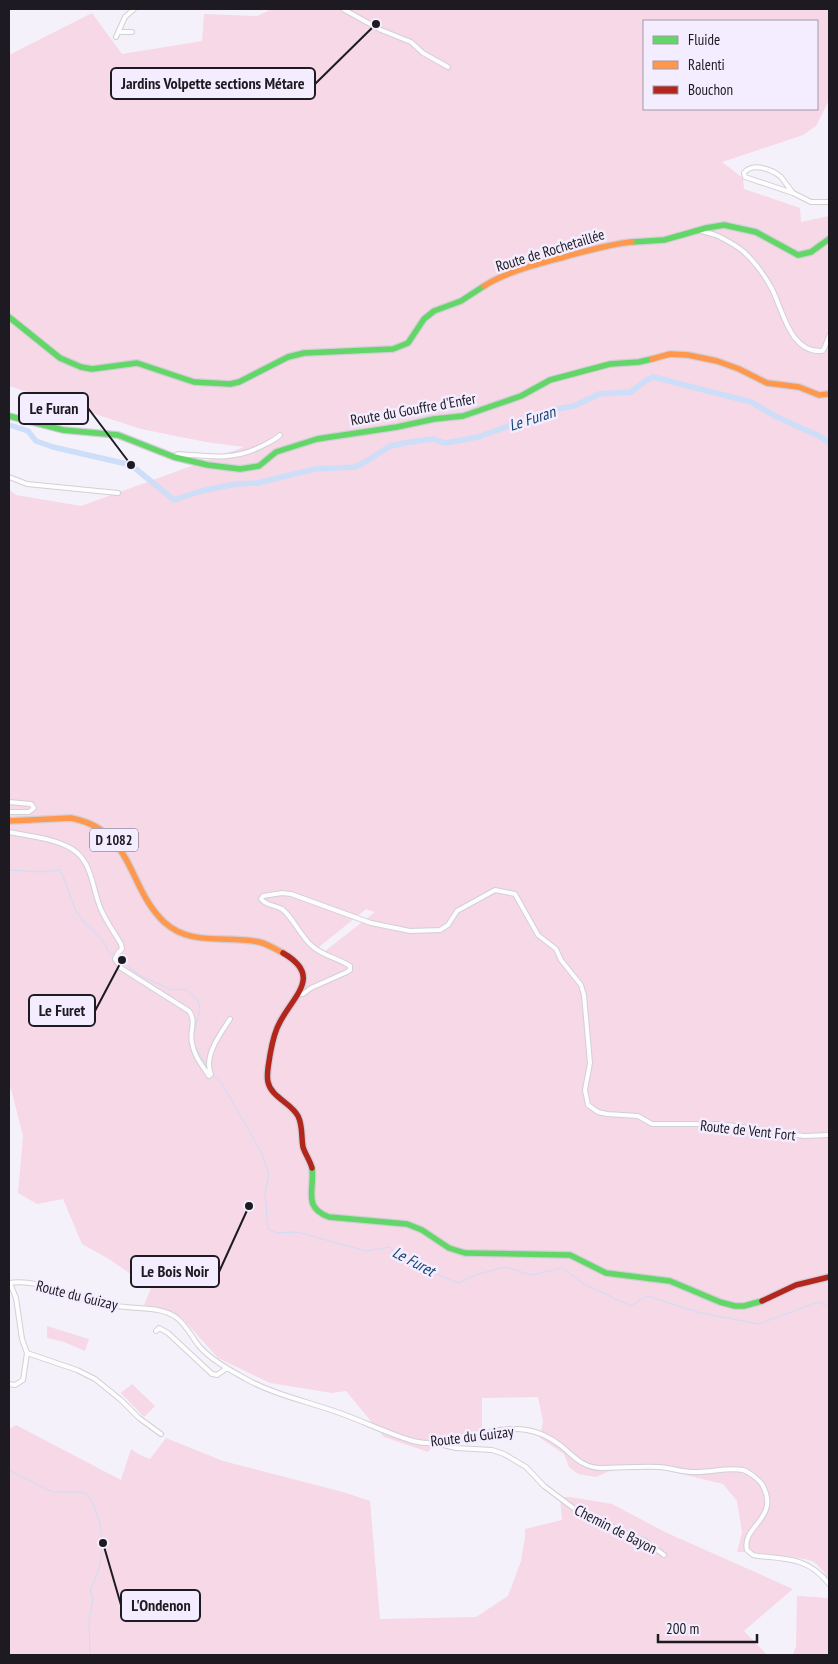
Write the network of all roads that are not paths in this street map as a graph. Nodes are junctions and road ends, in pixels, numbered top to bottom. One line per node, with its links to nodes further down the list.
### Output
1 (134, 9): 3 (street)
2 (343, 9): 4 (street)
3 (132, 32)
4 (448, 67)
5 (793, 193): 5 (street); 6 (street)
6 (829, 202)
7 (699, 230): 8 (main road, Route de Rochetaillée); 9 (main road, Route de Rochetaillée); 10 (street)
8 (829, 239)
9 (9, 317)
10 (829, 336)
11 (829, 394): 14 (main road, Route du Gouffre d'Enfer)
12 (9, 416): 14 (main road, Route du Gouffre d'Enfer)
13 (280, 436): 14 (street)
14 (174, 458)
15 (9, 477): 16 (street)
16 (118, 493)
17 (9, 802): 18 (street)
18 (9, 812)
19 (9, 820): 21 (main road, D 1082)
20 (9, 832): 22 (street)
21 (299, 994): 23 (street, Route de Vent Fort); 24 (main road, D 1082)
22 (230, 1020)
23 (829, 1135)
24 (829, 1277)
25 (9, 1283): 27 (street); 28 (street, Route du Guizay)
26 (156, 1331): 28 (street)
27 (27, 1353): 29 (street); 30 (street)
28 (227, 1368): 31 (street, Route du Guizay)
29 (9, 1384)
30 (161, 1434)
31 (437, 1444): 32 (street, Chemin de Bayon); 33 (street, Route du Guizay)
32 (664, 1555)
33 (829, 1584)

